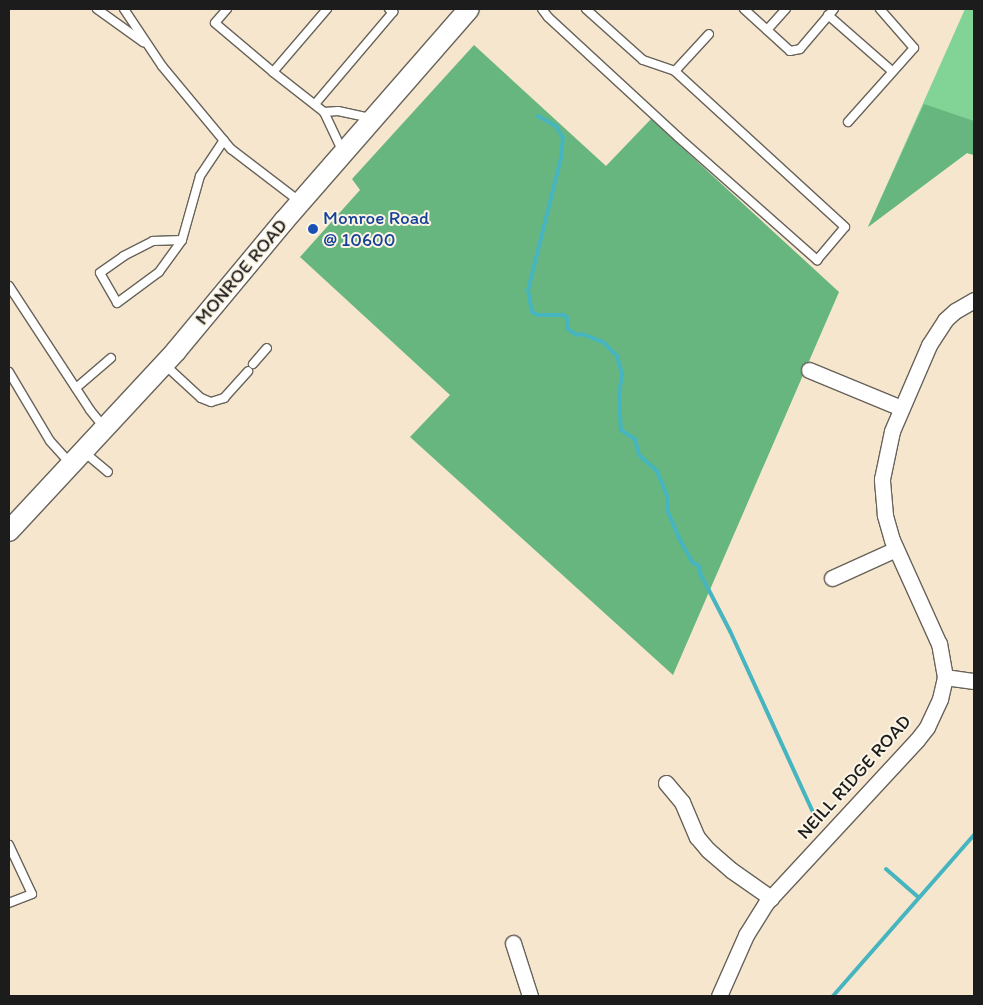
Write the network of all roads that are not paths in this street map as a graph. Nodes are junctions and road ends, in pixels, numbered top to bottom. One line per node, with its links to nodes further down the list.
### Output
1 (97, 9): 15 (lane)
2 (124, 9): 15 (lane)
3 (227, 9): 18 (lane)
4 (327, 9): 18 (lane)
5 (389, 9): 19 (lane)
6 (468, 9): 21 (main road, MONROE ROAD)
7 (542, 9): 16 (lane)
8 (586, 9): 16 (lane)
9 (744, 9): 13 (lane)
10 (786, 9): 13 (lane)
11 (880, 9): 17 (lane)
12 (831, 12): 13 (lane); 17 (lane)
13 (767, 30)
14 (709, 34): 16 (lane)
15 (146, 45): 23 (lane)
16 (674, 71)
17 (892, 71): 22 (lane)
18 (273, 72): 19 (lane)
19 (315, 104): 20 (lane)
20 (324, 112): 21 (lane); 24 (lane)
21 (373, 119): 24 (main road, MONROE ROAD)
22 (848, 122)
23 (224, 140): 25 (lane); 26 (lane)
24 (343, 154): 25 (main road, MONROE ROAD)
25 (301, 202): 31 (main road, MONROE ROAD)
26 (182, 240): 26 (lane)
27 (9, 286): 36 (lane)
28 (974, 300): 37 (street, NEILL RIDGE ROAD)
29 (266, 348): 32 (lane)
30 (111, 358): 36 (lane)
31 (164, 364): 34 (lane); 38 (main road, MONROE ROAD)
32 (253, 364)
33 (809, 370): 37 (street)
34 (248, 371)
35 (9, 372): 39 (lane)
36 (76, 388): 38 (lane)
37 (901, 408): 42 (street, NEILL RIDGE ROAD)
38 (106, 428): 39 (main road, MONROE ROAD)
39 (78, 458): 40 (lane); 41 (main road, MONROE ROAD)
40 (108, 472)
41 (11, 524)
42 (896, 549): 43 (street); 44 (street, NEILL RIDGE ROAD)
43 (832, 578)
44 (945, 677): 45 (street); 48 (street, NEILL RIDGE ROAD)
45 (974, 681)
46 (666, 783): 48 (street)
47 (9, 845): 49 (lane)
48 (771, 898): 52 (street, NEILL RIDGE ROAD)
49 (9, 903)
50 (513, 943): 51 (street)
51 (530, 996)
52 (719, 996)

